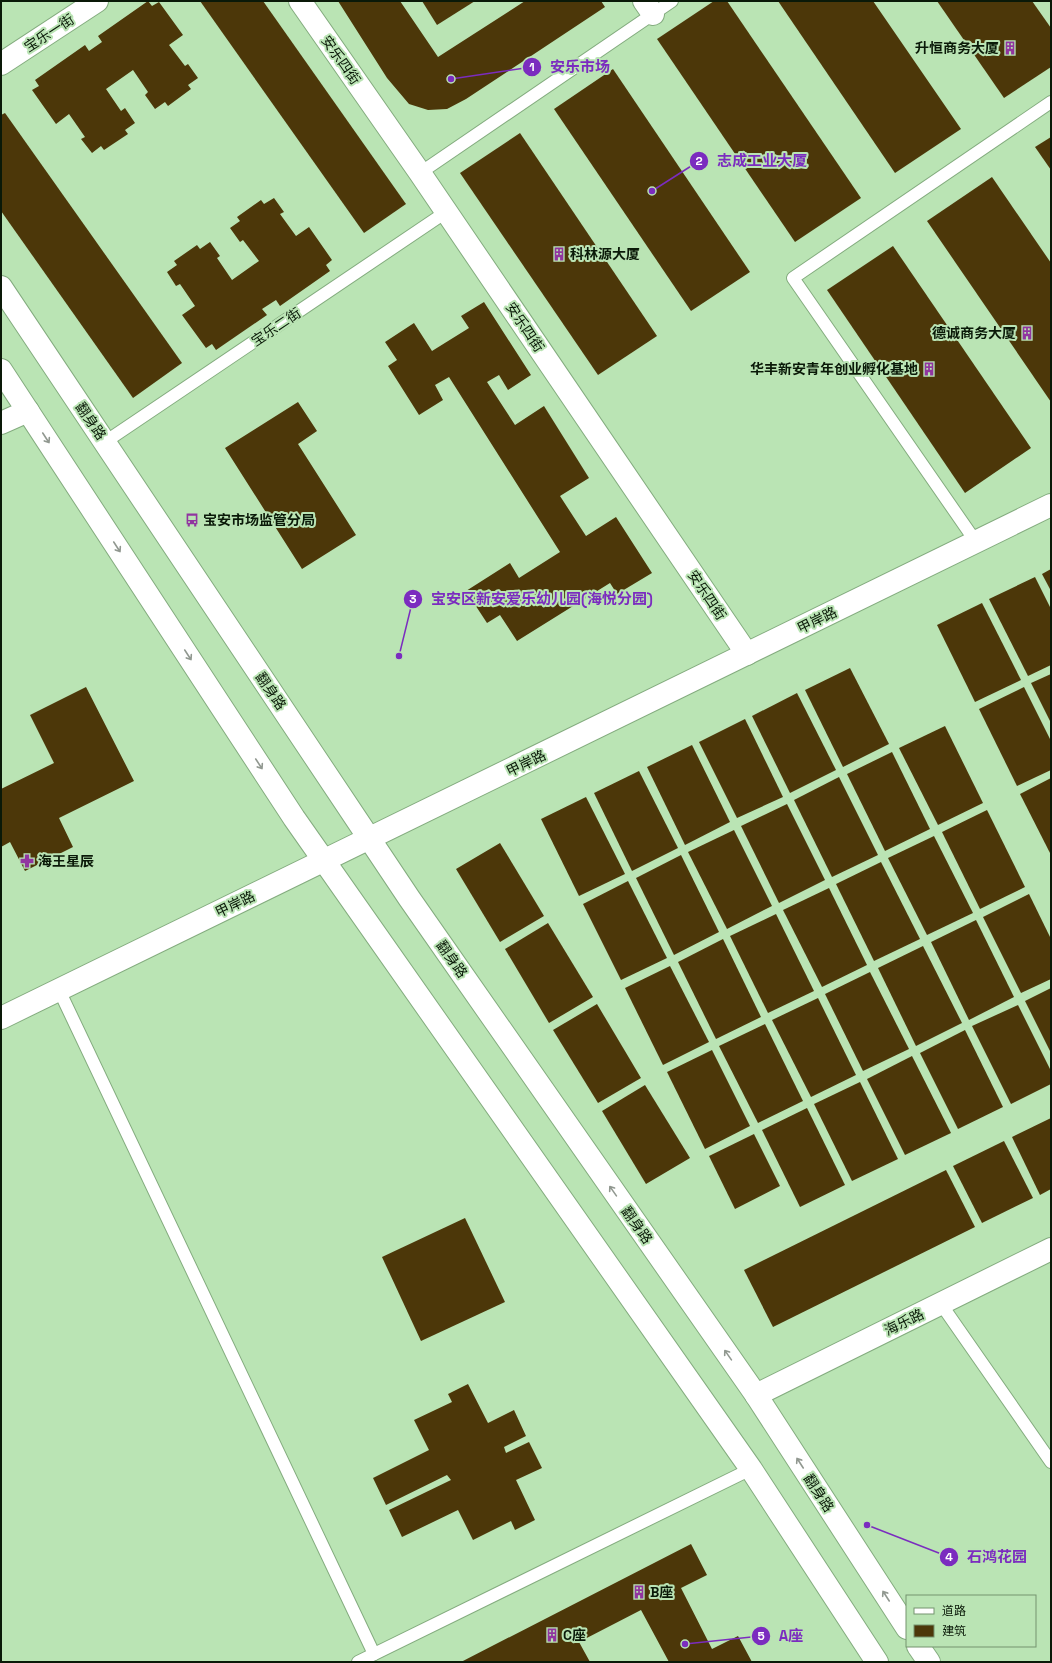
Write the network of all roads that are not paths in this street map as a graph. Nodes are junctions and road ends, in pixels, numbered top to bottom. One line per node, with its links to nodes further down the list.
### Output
1 (97, 1): 5 (main road, 宝乐一街)
2 (300, 1): 7 (main road, 安乐四街)
3 (672, 1): 4 (lane)
4 (649, 7): 7 (lane)
5 (1, 64)
6 (1051, 102): 15 (lane)
7 (420, 173): 8 (main road, 安乐四街)
8 (446, 212): 13 (lane, 宝乐二街); 16 (main road, 安乐四街)
9 (1, 287): 13 (main road, 翻身路)
10 (1, 370): 11 (main road)
11 (28, 411): 12 (main road); 18 (main road, one-way to 18)
12 (1, 423)
13 (105, 442): 17 (main road, 翻身路)
14 (1051, 505): 15 (main road, 甲岸路)
15 (976, 542): 16 (main road, 甲岸路)
16 (747, 654): 17 (main road, 甲岸路)
17 (370, 839): 18 (main road, 甲岸路); 23 (main road, 翻身路, one-way to 17)
18 (324, 861): 19 (main road, 甲岸路); 25 (main road)
19 (59, 990): 20 (main road, 甲岸路); 28 (lane)
20 (1, 1018)
21 (1051, 1249): 22 (main road, 海乐路)
22 (942, 1304): 23 (main road, 海乐路); 24 (lane)
23 (756, 1395): 26 (main road, 翻身路, one-way to 23)
24 (1051, 1462)
25 (751, 1469): 28 (lane); 29 (main road)
26 (906, 1626)
27 (919, 1647): 31 (main road)
28 (374, 1654): 30 (lane)
29 (875, 1661)
30 (358, 1662)
31 (929, 1662)

